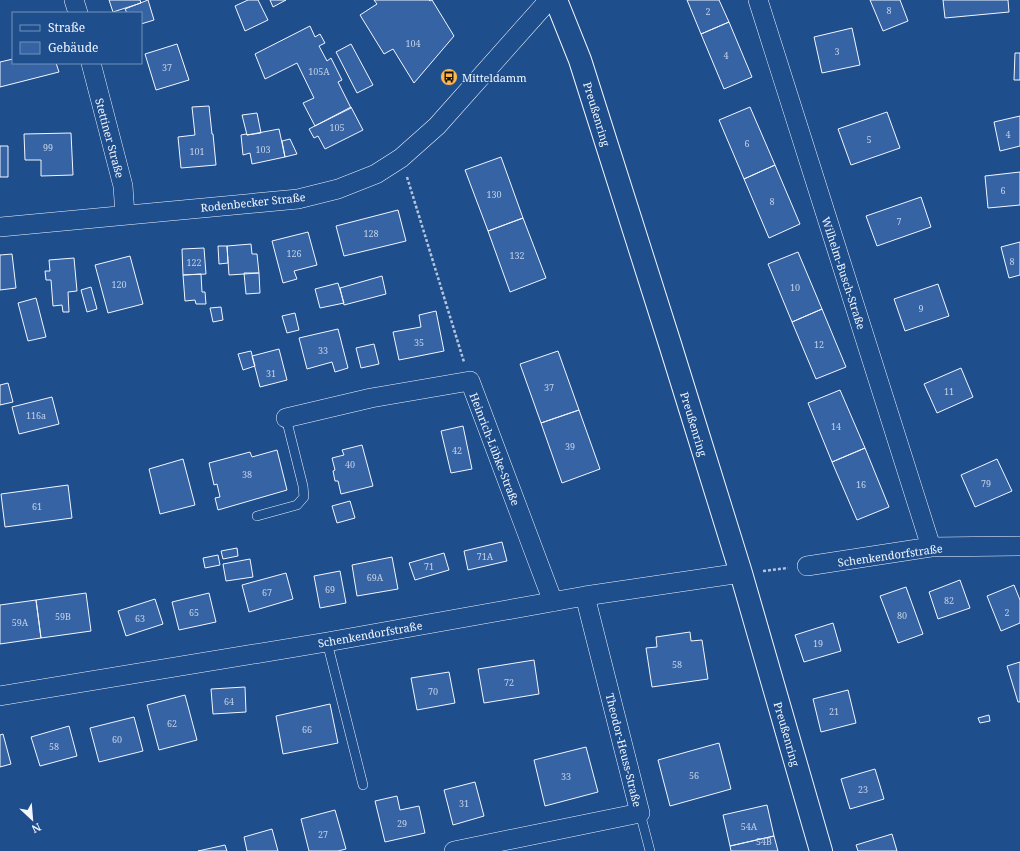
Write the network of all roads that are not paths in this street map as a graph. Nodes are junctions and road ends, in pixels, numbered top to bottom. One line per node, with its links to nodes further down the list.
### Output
1 (74, 0): 5 (street)
2 (549, 0): 7 (street, Rodenbecker Straße)
3 (556, 0): 14 (street, Preußenring)
4 (758, 0): 12 (street, Wilhelm-Busch-Straße)
5 (78, 12)
6 (91, 64): 7 (street, Stettiner Straße)
7 (125, 215): 8 (street, Rodenbecker Straße)
8 (0, 227)
9 (286, 418): 10 (lane); 16 (street, Heinrich-Lübke-Straße)
10 (257, 516)
11 (1020, 546): 12 (street, Schenkendorfstraße)
12 (931, 547): 13 (street, Schenkendorfstraße)
13 (807, 566)
14 (741, 573): 15 (street, Schenkendorfstraße); 23 (street, Preußenring)
15 (585, 596): 16 (street, Schenkendorfstraße); 20 (street, Theodor-Heuss-Straße)
16 (553, 602): 17 (street, Schenkendorfstraße)
17 (327, 642): 18 (street, Schenkendorfstraße); 19 (lane)
18 (0, 696)
19 (363, 785)
20 (640, 812): 21 (street, Theodor-Heuss-Straße); 22 (lane)
21 (454, 851)
22 (650, 851)
23 (821, 851)

